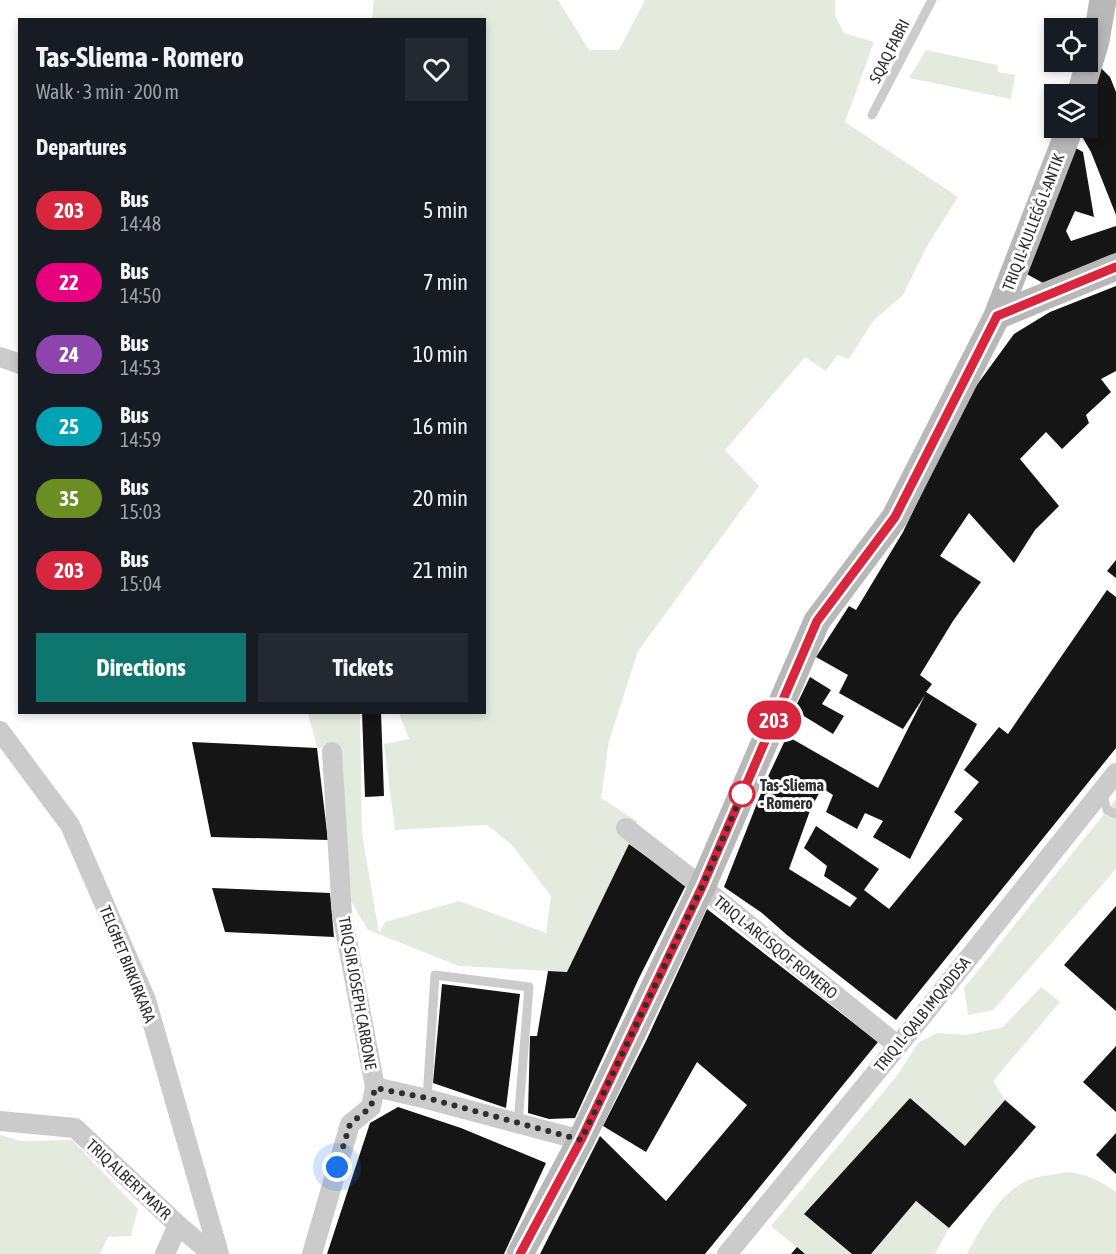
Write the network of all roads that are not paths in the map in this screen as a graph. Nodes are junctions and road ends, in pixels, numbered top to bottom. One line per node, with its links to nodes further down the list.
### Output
1 (932, 0): 6 (lane, SQAQ FABRI)
2 (1103, 0): 3 (main road)
3 (1098, 29)
4 (1098, 43): 5 (main road)
5 (1116, 59)
6 (872, 115)
7 (1066, 138): 9 (main road, TRIQ IL-KULLEĠĠ L-ANTIK)
8 (1116, 267): 9 (main road)
9 (997, 316): 18 (main road, TRIQ IL-KULLEĠĠ L-ANTIK)
10 (0, 357): 11 (street)
11 (18, 363)
12 (0, 730): 28 (street, TELGĦET BIRKIRKARA)
13 (332, 752): 20 (street, TRIQ SIR JOSEPH CARBONE)
14 (1116, 773): 15 (street, TRIQ IL-QALB IMQADDSA)
15 (1102, 790): 16 (lane); 19 (street, TRIQ IL-QALB IMQADDSA)
16 (1116, 814)
17 (626, 828): 18 (street, TRIQ L-ARĆISQOF ROMERO)
18 (702, 887): 19 (street, TRIQ L-ARĆISQOF ROMERO); 24 (main road, TRIQ IL-KULLEĠĠ L-ANTIK)
19 (897, 1045): 31 (street, TRIQ IL-QALB IMQADDSA)
20 (375, 1088): 21 (street); 29 (street, TRIQ SIR JOSEPH CARBONE)
21 (427, 1098): 23 (street); 23 (lane)
22 (0, 1121): 25 (street, TRIQ ALBERT MAYR)
23 (518, 1124): 24 (street)
24 (581, 1140): 30 (main road, TRIQ IL-KULLEĠĠ L-ANTIK)
25 (178, 1225): 26 (street); 27 (street, TRIQ ALBERT MAYR)
26 (165, 1254)
27 (212, 1254)
28 (219, 1254)
29 (312, 1254)
30 (520, 1254)
31 (728, 1254)

